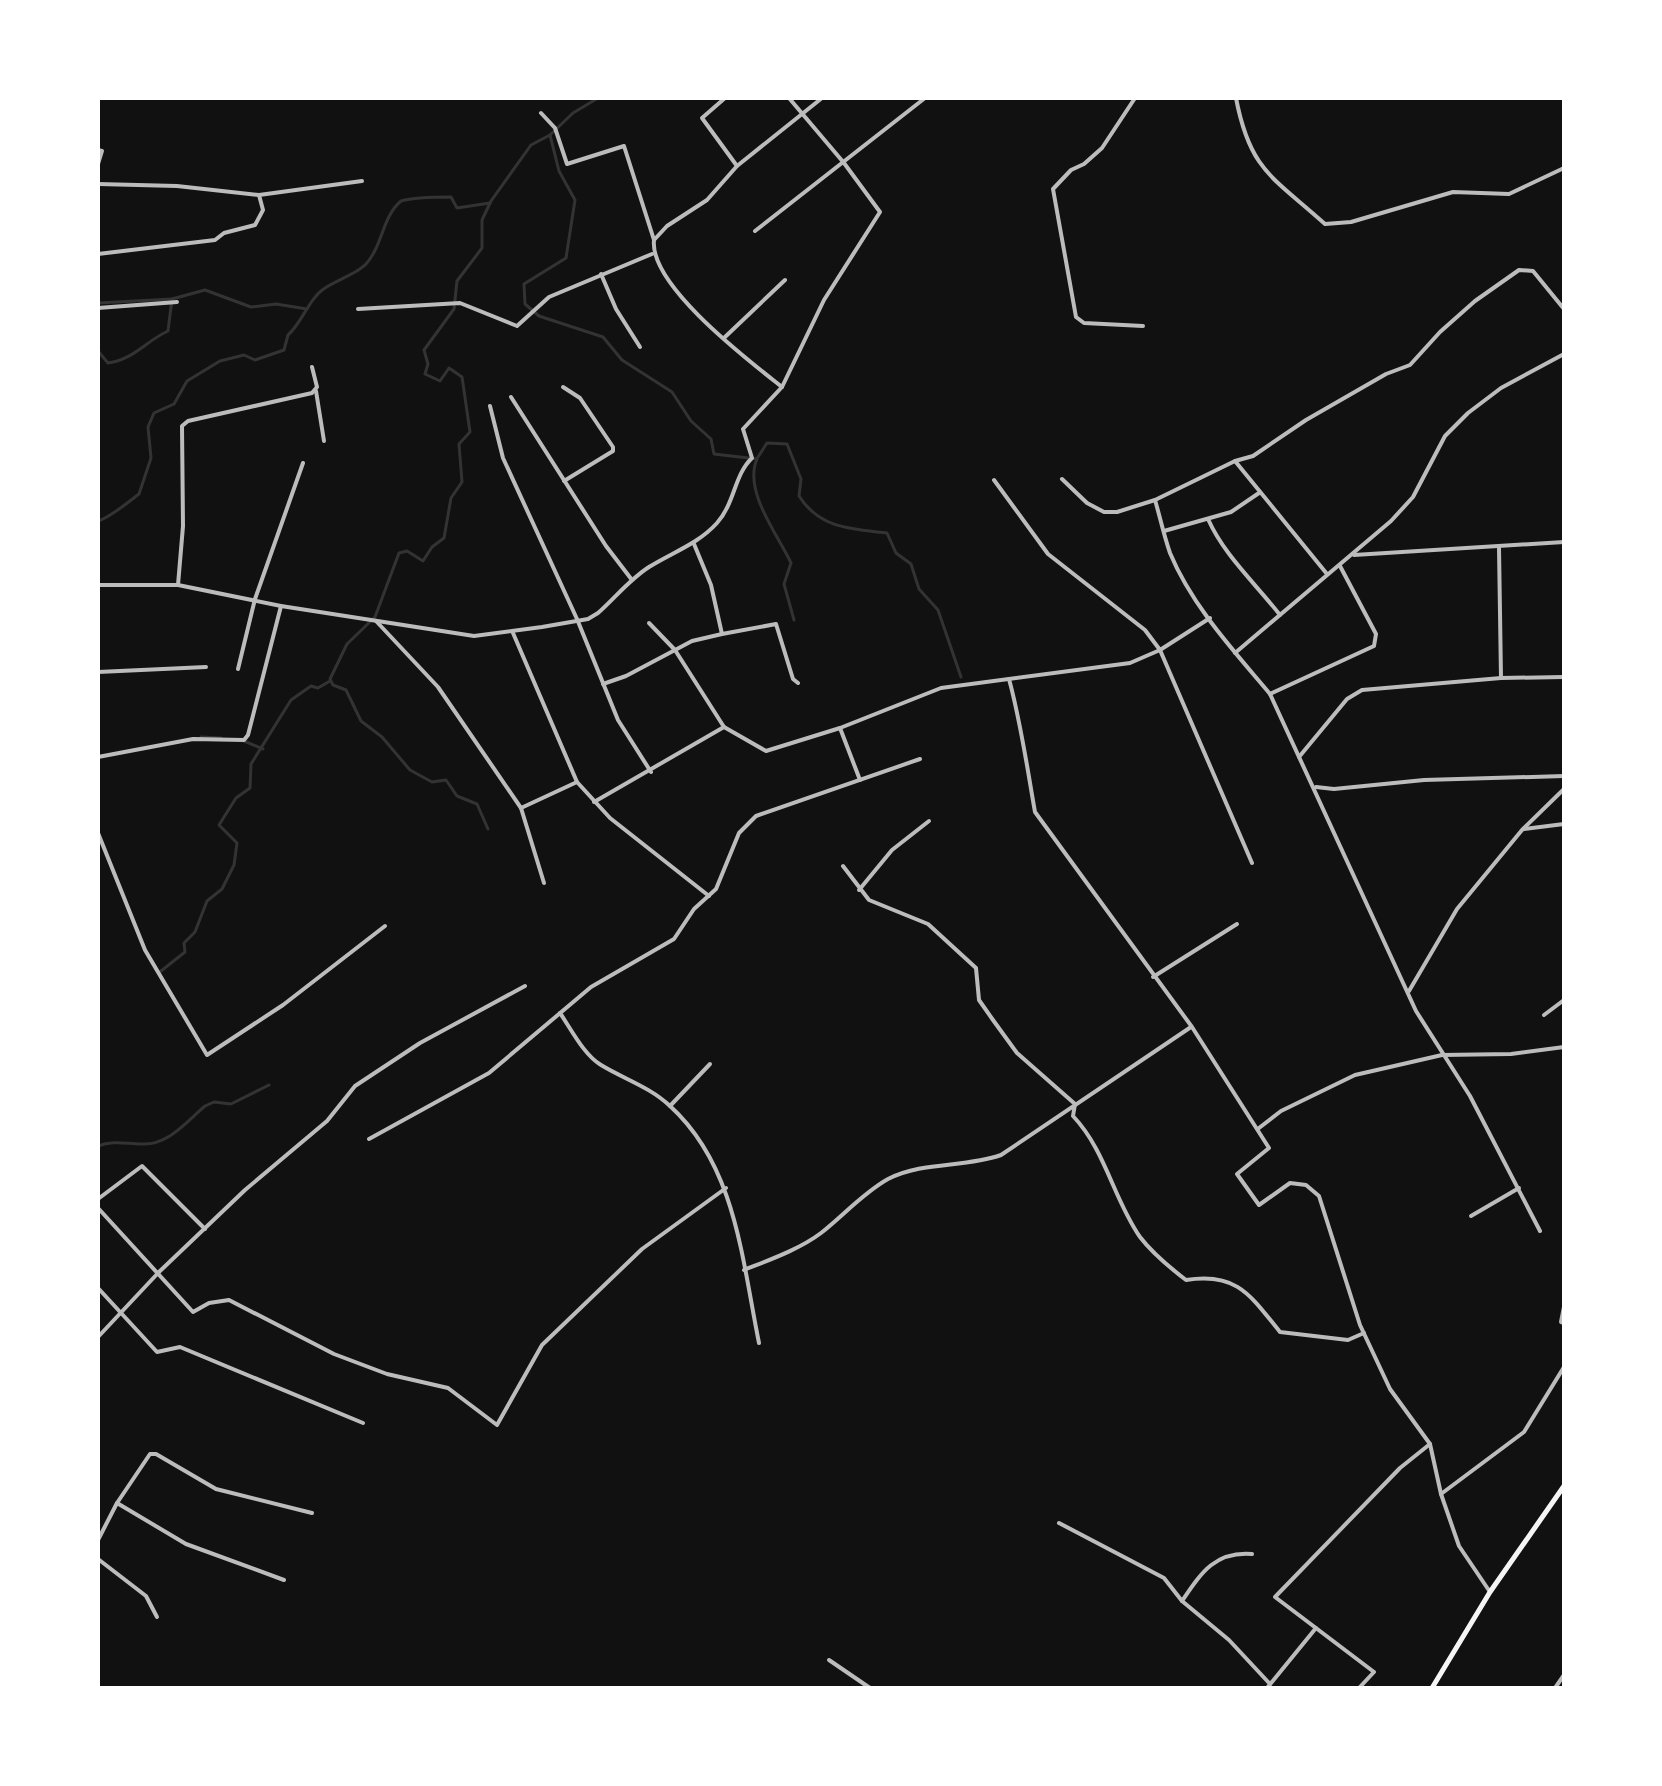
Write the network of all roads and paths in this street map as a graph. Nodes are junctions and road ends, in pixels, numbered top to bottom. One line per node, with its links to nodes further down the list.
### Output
1 (725, 98): 12 (street)
2 (789, 98): 8 (street)
3 (822, 98): 8 (street)
4 (925, 98): 10 (street)
5 (1135, 98): 27 (street)
6 (1236, 98): 13 (street)
7 (541, 113): 18 (street)
8 (801, 115): 10 (street); 12 (street)
9 (98, 150): 11 (street)
10 (844, 163): 17 (street); 33 (street)
11 (98, 164)
12 (737, 166): 18 (street)
13 (1564, 168)
14 (362, 181): 16 (street)
15 (98, 184): 16 (street)
16 (259, 195): 19 (street)
17 (755, 231)
18 (654, 240): 20 (street)
19 (98, 254)
20 (652, 254): 21 (street); 28 (street)
21 (601, 274): 25 (street); 29 (street)
22 (785, 280): 28 (street)
23 (177, 302): 24 (street)
24 (98, 308)
25 (358, 309)
26 (1564, 309): 38 (street)
27 (1143, 326)
28 (725, 337): 33 (street)
29 (640, 347)
30 (1564, 354): 50 (street)
31 (312, 367): 34 (street)
32 (563, 387): 42 (street)
33 (782, 387): 48 (street)
34 (316, 391): 37 (street); 55 (street)
35 (511, 397): 42 (street)
36 (490, 406): 60 (street)
37 (324, 441)
38 (1235, 461): 43 (street); 44 (street)
39 (303, 463): 56 (street)
40 (1062, 479): 44 (street)
41 (994, 480): 66 (street)
42 (564, 481): 53 (street)
43 (1259, 493): 45 (street); 52 (street)
44 (1155, 500): 46 (street)
45 (1208, 519): 46 (street); 58 (street)
46 (1164, 531): 59 (street)
47 (1564, 542): 49 (street)
48 (694, 544): 53 (street); 64 (street)
49 (1499, 548): 50 (street); 72 (street)
50 (1352, 555): 51 (street)
51 (1340, 566): 52 (street); 77 (street)
52 (1327, 574): 58 (street)
53 (632, 580): 60 (street)
54 (98, 585): 55 (street)
55 (178, 585): 56 (street)
56 (255, 599): 57 (street); 69 (street)
57 (281, 606): 61 (street); 80 (street)
58 (1280, 615): 67 (street)
59 (1210, 618): 66 (street); 67 (street)
60 (577, 619): 63 (street); 76 (street)
61 (375, 620): 63 (street); 90 (street)
62 (649, 623): 65 (street)
63 (513, 633): 86 (street)
64 (722, 634): 65 (street); 75 (street)
65 (675, 650): 76 (street); 78 (street)
66 (1160, 650): 73 (street); 95 (street)
67 (1235, 653): 77 (street)
68 (206, 667): 71 (street)
69 (238, 669)
70 (1564, 671): 74 (street)
71 (98, 672)
72 (1501, 678): 74 (street); 81 (street)
73 (1009, 679): 79 (street); 102 (street)
74 (1564, 679)
75 (798, 683)
76 (603, 684): 83 (street)
77 (1270, 694): 81 (street)
78 (724, 727): 79 (street); 83 (street)
79 (840, 728): 85 (street)
80 (98, 757)
81 (1299, 757): 87 (street)
82 (920, 759): 85 (street)
83 (651, 772): 89 (street)
84 (1564, 776): 87 (street)
85 (860, 780): 99 (street)
86 (577, 782): 89 (street); 90 (street)
87 (1316, 787): 104 (street)
88 (1564, 789): 93 (street)
89 (594, 802): 99 (street)
90 (521, 808): 97 (street)
91 (929, 821): 98 (street)
92 (1564, 824): 93 (street)
93 (1522, 830): 104 (street)
94 (98, 833): 101 (street)
95 (1252, 863)
96 (843, 866): 98 (street)
97 (544, 883)
98 (859, 890): 112 (street)
99 (709, 896): 106 (street)
100 (1237, 924): 102 (street)
101 (385, 926)
102 (1153, 977): 108 (street)
103 (525, 986): 121 (street)
104 (1409, 991): 110 (street)
105 (1564, 1000): 107 (street)
106 (560, 1013): 113 (street); 115 (street)
107 (1544, 1015)
108 (1192, 1027): 112 (street); 114 (street)
109 (1564, 1047): 110 (street)
110 (1442, 1055): 114 (street); 117 (street)
111 (710, 1064): 113 (street)
112 (1075, 1104): 123 (street); 129 (street)
113 (670, 1106): 116 (street)
114 (1259, 1128): 129 (street)
115 (369, 1139)
116 (726, 1188): 123 (street); 124 (street)
117 (1519, 1188): 120 (street); 122 (street)
118 (98, 1199): 121 (street)
119 (98, 1208): 124 (street)
120 (1471, 1216)
121 (205, 1229): 124 (street)
122 (1540, 1231)
123 (744, 1270): 131 (street)
124 (159, 1272): 127 (street)
125 (98, 1288): 127 (street)
126 (1564, 1307): 128 (street)
127 (120, 1312): 130 (street); 133 (street)
128 (1564, 1323)
129 (1364, 1333): 134 (street)
130 (98, 1337)
131 (759, 1343)
132 (1564, 1367): 136 (street)
133 (363, 1423)
134 (1430, 1444): 136 (street); 147 (street)
135 (1564, 1486): 144 (main road)
136 (1441, 1494): 144 (street)
137 (117, 1503): 138 (street); 140 (street); 143 (street)
138 (312, 1513)
139 (1059, 1523): 145 (street)
140 (98, 1540)
141 (1252, 1554): 145 (street)
142 (98, 1559): 146 (street)
143 (284, 1580)
144 (1490, 1592): 153 (main road)
145 (1182, 1601): 150 (street)
146 (157, 1617)
147 (1316, 1628): 150 (street); 152 (street)
148 (829, 1660): 151 (street)
149 (1564, 1675): 154 (street)
150 (1269, 1686)
151 (870, 1688)
152 (1359, 1688)
153 (1432, 1688)
154 (1555, 1688)

